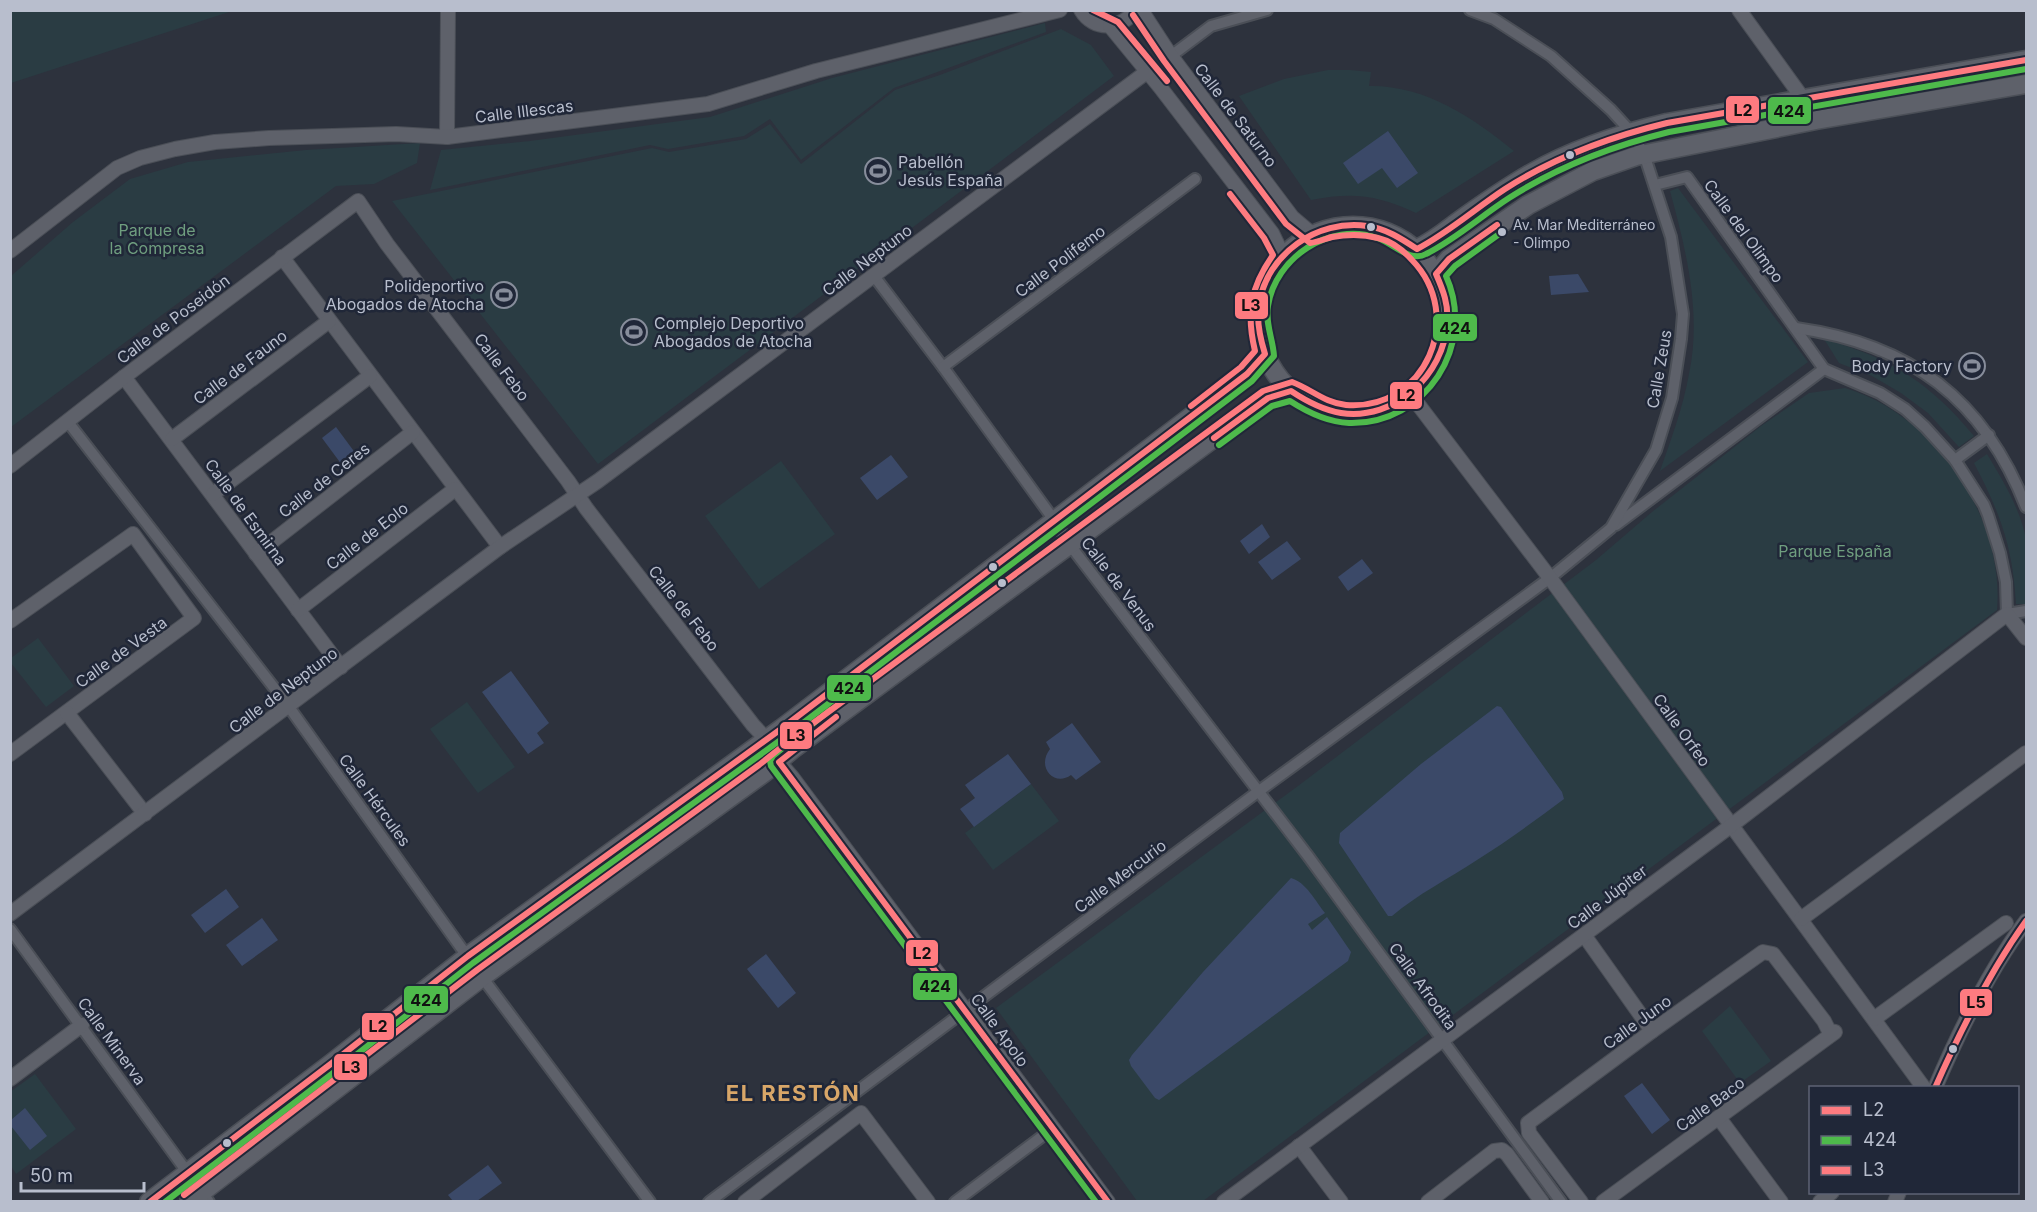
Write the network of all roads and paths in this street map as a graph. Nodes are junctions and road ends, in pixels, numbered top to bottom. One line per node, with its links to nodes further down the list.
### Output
1 (448, 10): 18 (street)
2 (998, 10): 10 (street)
3 (1060, 10): 10 (street, Calle Illescas)
4 (1081, 10): 11 (street)
5 (1136, 10): 11 (street)
6 (1141, 10): 12 (street, Calle de Saturno)
7 (1267, 10): 12 (street)
8 (1470, 10): 17 (street, Calle Zeus)
9 (1739, 10): 16 (street)
10 (1002, 25): 18 (street, Calle Illescas)
11 (1110, 26): 14 (street)
12 (1172, 56): 23 (street, Calle de Saturno)
13 (2026, 60): 16 (street)
14 (1148, 71): 26 (street); 29 (street, Calle Neptuno)
15 (2026, 84): 19 (street)
16 (1804, 99): 17 (street)
17 (1631, 132): 19 (street, Calle Zeus); 24 (street)
18 (447, 137): 25 (street, Calle Illescas)
19 (1644, 154): 21 (street, Calle Zeus); 28 (street)
20 (1195, 179): 33 (street, Calle Polifemo)
21 (1655, 185): 31 (street, Calle del Olimpo); 51 (street, Calle Zeus)
22 (358, 201): 27 (street, Calle de Poseidón); 47 (street, Calle Febo)
23 (1312, 234): 24 (street); 26 (street)
24 (1417, 249): 28 (street)
25 (10, 251)
26 (1283, 256): 32 (street)
27 (282, 257): 30 (street); 35 (street, Calle de Poseidón)
28 (1436, 274): 38 (street)
29 (874, 276): 33 (street, Calle de Venus); 47 (street, Calle Neptuno)
30 (328, 321): 36 (street); 42 (street, Calle de Fauno)
31 (1796, 328): 34 (street, Calle del Olimpo); 41 (street)
32 (1265, 354): 37 (street); 49 (street)
33 (943, 367): 49 (street, Calle de Venus)
34 (1824, 369): 43 (street); 51 (street)
35 (124, 376): 39 (street, Calle de Poseidón); 42 (street, Calle de Esmirna)
36 (370, 376): 40 (street); 46 (street)
37 (1290, 391): 38 (street); 53 (street)
38 (1411, 395): 56 (street, Calle Orfeo)
39 (68, 422): 44 (street, Calle de Poseidón); 50 (street, Calle Hércules)
40 (413, 432): 45 (street); 55 (street, Calle de Ceres)
41 (1989, 435): 43 (street); 48 (street)
42 (172, 439): 46 (street, Calle de Esmirna)
43 (1955, 460): 60 (street)
44 (10, 466)
45 (455, 489): 54 (street); 58 (street, Calle de Eolo)
46 (213, 494): 55 (street, Calle de Esmirna)
47 (576, 495): 54 (street, Calle de Neptuno); 67 (street, Calle de Febo)
48 (2026, 507)
49 (1054, 520): 53 (street, Calle de Venus); 67 (street)
50 (147, 523): 52 (street); 57 (street, Calle Hércules)
51 (1611, 528): 56 (street, Calle Zeus)
52 (133, 534): 61 (street); 62 (street)
53 (1070, 545): 70 (street); 71 (street, Calle de Venus)
54 (500, 547): 64 (street, Calle de Neptuno)
55 (256, 554): 58 (street, Calle de Esmirna)
56 (1551, 578): 71 (street, Calle Mercurio); 73 (street, Calle Orfeo)
57 (211, 606): 61 (street); 65 (street, Calle Hércules)
58 (298, 610): 64 (street, Calle de Esmirna)
59 (2026, 611): 60 (street)
60 (2007, 614): 63 (street); 73 (street, Calle Júpiter)
61 (194, 618): 66 (street, Calle de Vesta)
62 (10, 621)
63 (2026, 638)
64 (341, 667): 65 (street, Calle de Neptuno)
65 (289, 707): 72 (street, Calle de Neptuno); 80 (street, Calle Hércules)
66 (66, 713): 69 (street, Calle de Vesta); 72 (street)
67 (767, 740): 80 (street)
68 (2026, 753): 75 (street)
69 (10, 754)
70 (778, 762): 81 (street); 82 (street, Calle Apolo)
71 (1259, 791): 82 (street, Calle Mercurio); 87 (street, Calle Afrodita)
72 (145, 814): 74 (street, Calle de Neptuno)
73 (1732, 825): 75 (street, Calle Orfeo); 79 (street, Calle Júpiter)
74 (10, 914)
75 (1801, 919): 83 (street, Calle Orfeo)
76 (2026, 921): 90 (street)
77 (2006, 922): 83 (street)
78 (10, 929): 84 (street, Calle Minerva)
79 (1584, 935): 85 (street); 87 (street, Calle Júpiter)
80 (468, 956): 81 (street, Calle Hércules); 96 (street)
81 (482, 977): 98 (street); 100 (street, Calle Hércules)
82 (964, 1010): 91 (street, Calle Mercurio); 94 (street, Calle Apolo)
83 (1874, 1019): 89 (street, Calle Orfeo)
84 (82, 1025): 88 (street); 96 (street, Calle Minerva)
85 (1652, 1031): 86 (street, Calle Juno); 111 (street, Calle Juno)
86 (1835, 1032): 93 (street, Calle Baco)
87 (1442, 1041): 95 (street, Calle Júpiter); 110 (street, Calle Afrodita)
88 (10, 1079)
89 (1923, 1086)
90 (1936, 1086)
91 (849, 1097): 92 (street); 97 (street, Calle Mercurio)
92 (861, 1113): 102 (street); 103 (street)
93 (1719, 1118): 112 (street, Calle Baco); 113 (street)
94 (1052, 1129): 104 (street); 105 (street, Calle Apolo)
95 (1299, 1146): 106 (street, Calle Júpiter); 107 (street)
96 (187, 1173): 98 (street, Calle Minerva); 99 (street)
97 (731, 1185): 101 (street, Calle Mercurio); 102 (street)
98 (200, 1198)
99 (149, 1202)
100 (650, 1202)
101 (709, 1202)
102 (745, 1202)
103 (928, 1202)
104 (955, 1202)
105 (1108, 1202)
106 (1224, 1202)
107 (1341, 1202)
108 (1428, 1202): 109 (street)
109 (1542, 1202)
110 (1560, 1202)
111 (1581, 1202)
112 (1603, 1202)
113 (1781, 1202)

